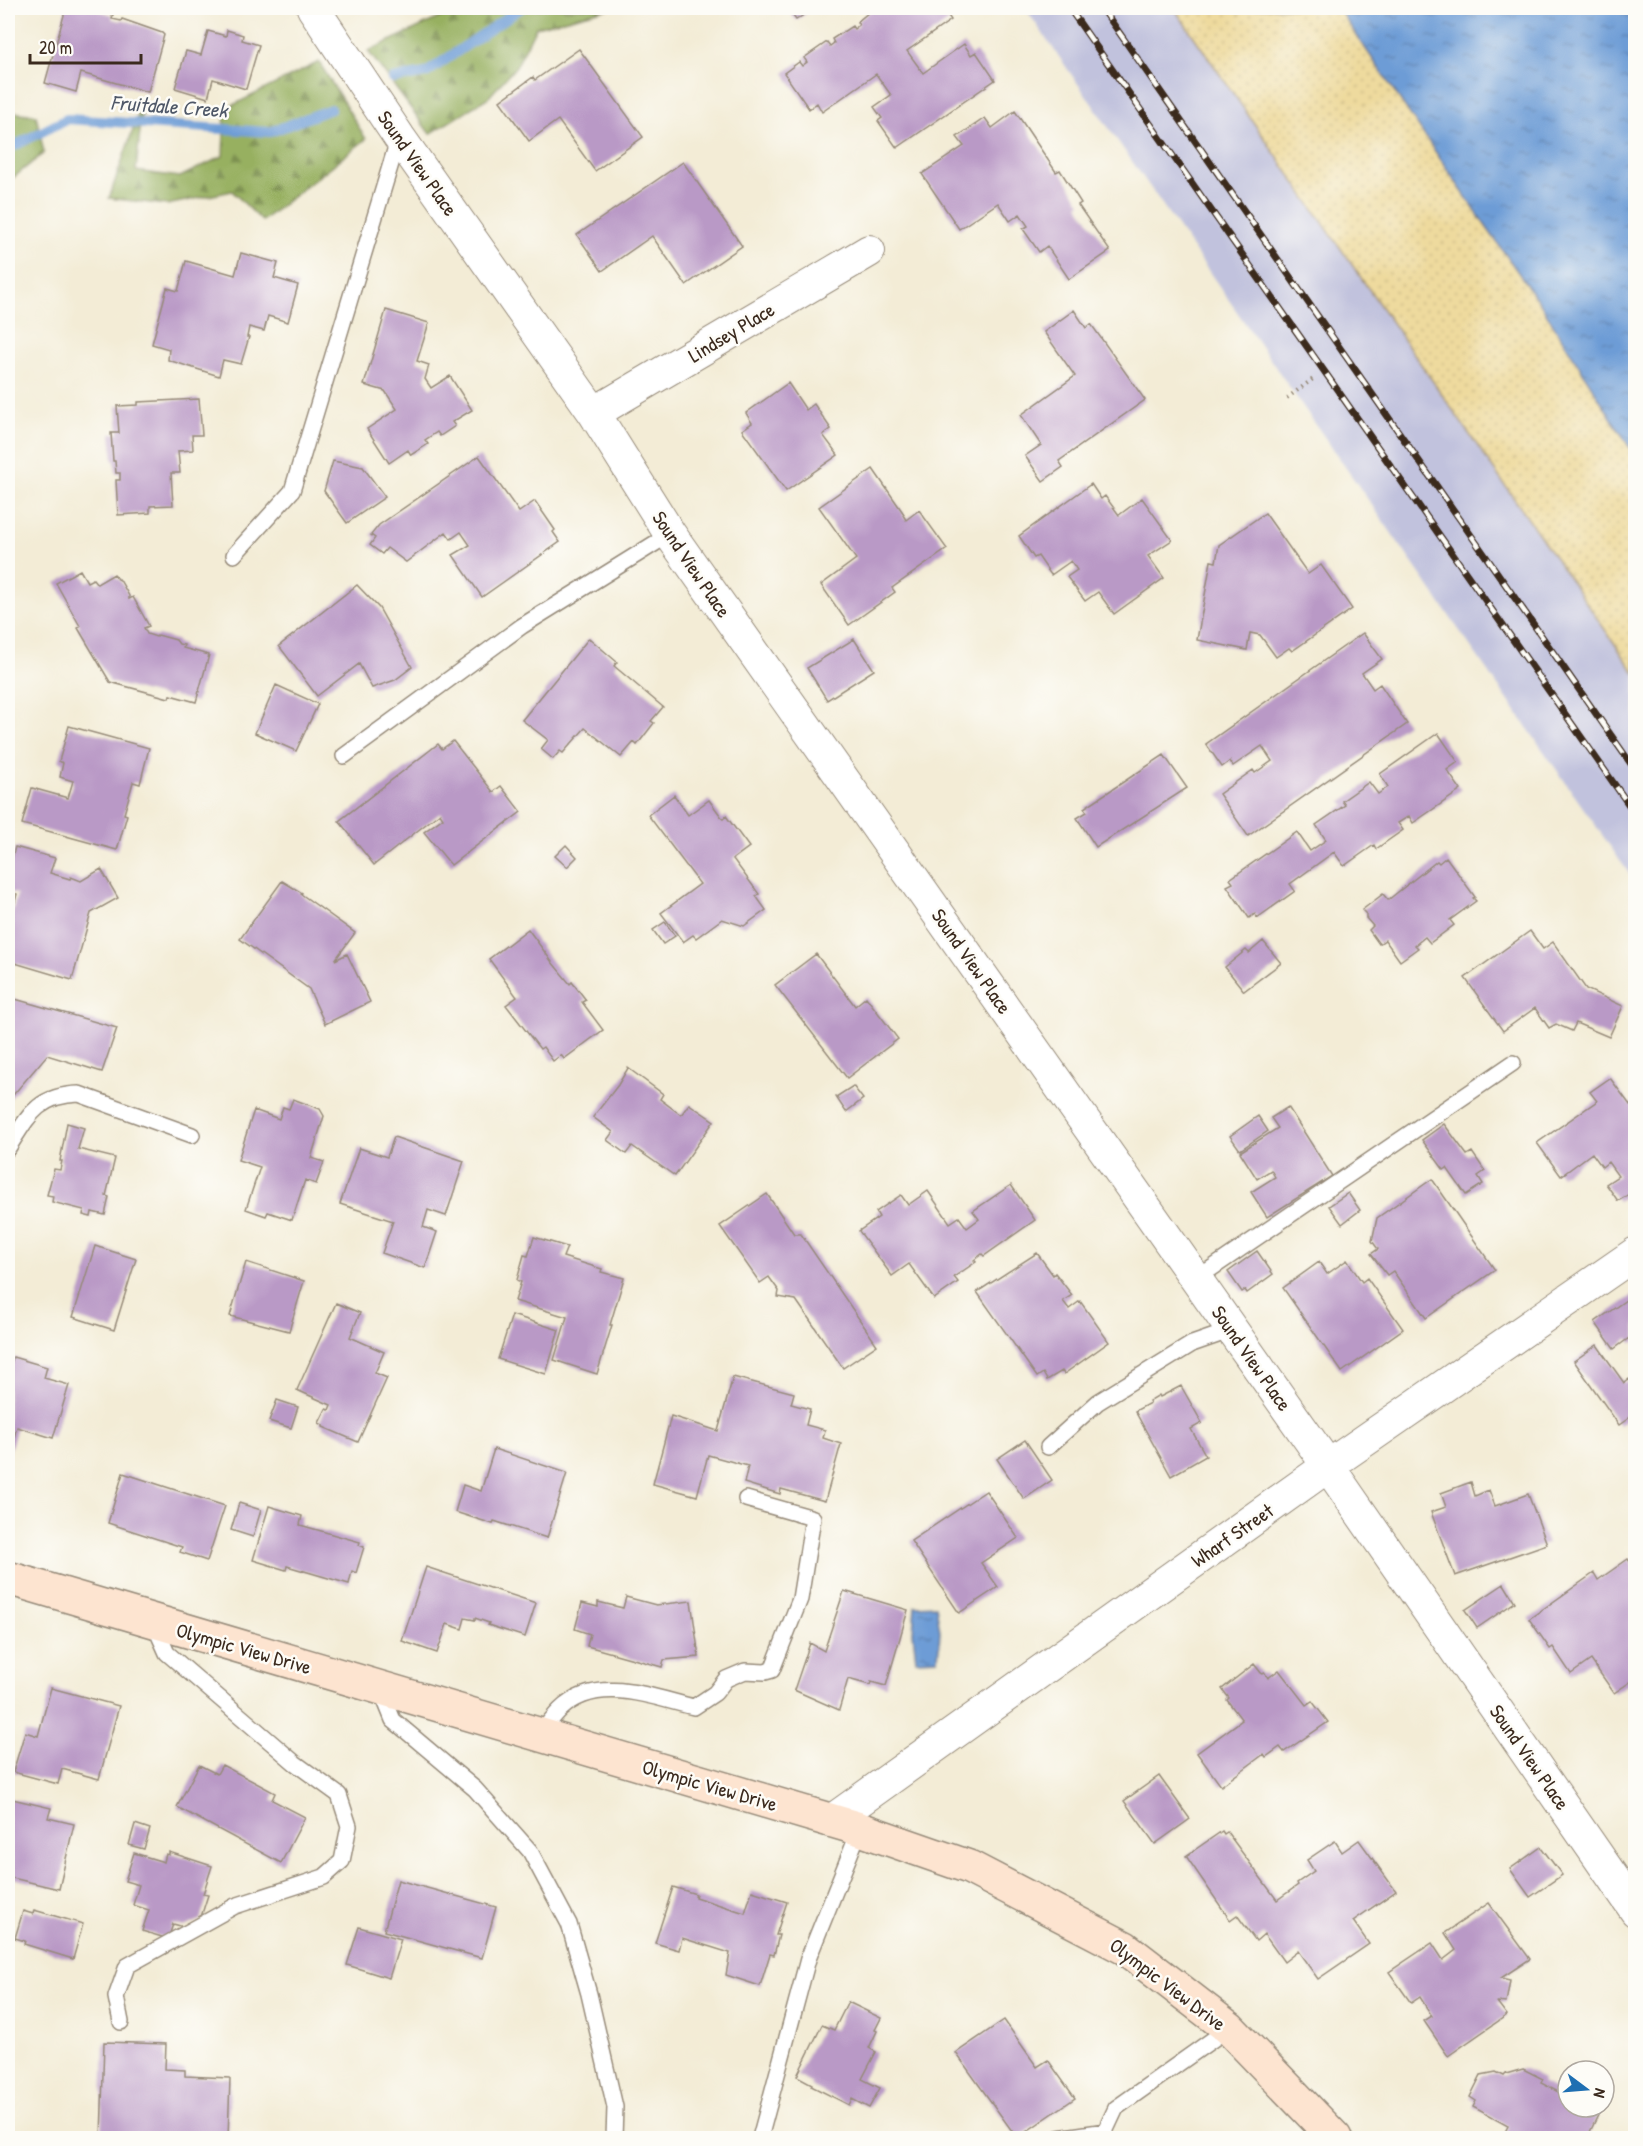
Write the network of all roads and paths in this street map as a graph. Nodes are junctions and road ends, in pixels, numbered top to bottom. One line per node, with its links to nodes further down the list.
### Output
1 (314, 8): 2 (street, Sound View Place)
2 (399, 137): 6 (street, Sound View Place); 8 (lane)
3 (869, 251): 6 (street, Lindsey Place)
4 (1314, 379): 5 (path)
5 (1287, 398)
6 (594, 413): 7 (street, Sound View Place)
7 (670, 534): 9 (lane); 14 (street, Sound View Place)
8 (234, 555)
9 (344, 756)
10 (1513, 1063): 14 (lane)
11 (192, 1135): 12 (lane)
12 (8, 1148)
13 (1635, 1253): 17 (street, Wharf Street)
14 (1196, 1279): 15 (street, Sound View Place)
15 (1232, 1330): 16 (lane); 17 (street, Sound View Place)
16 (1048, 1447)
17 (1328, 1466): 23 (street, Wharf Street); 24 (street, Sound View Place)
18 (746, 1499): 22 (lane)
19 (8, 1578): 20 (main road, Olympic View Drive)
20 (153, 1621): 21 (main road, Olympic View Drive); 25 (lane)
21 (380, 1688): 22 (main road, Olympic View Drive); 28 (lane)
22 (539, 1735): 23 (main road, Olympic View Drive)
23 (846, 1825): 26 (main road, Olympic View Drive); 29 (lane)
24 (1635, 1911)
25 (121, 2022)
26 (1228, 2028): 27 (lane); 31 (main road, Olympic View Drive)
27 (1104, 2135): 30 (lane)
28 (614, 2139)
29 (760, 2139)
30 (1058, 2139)
31 (1335, 2139)

